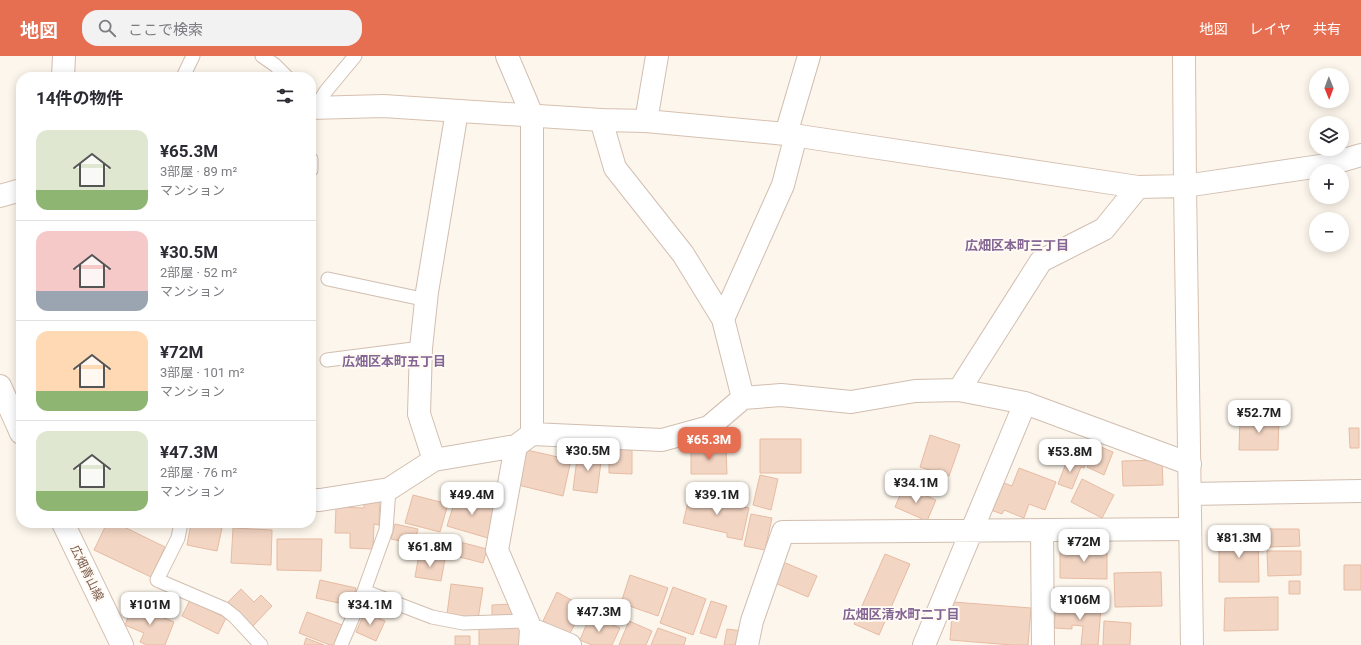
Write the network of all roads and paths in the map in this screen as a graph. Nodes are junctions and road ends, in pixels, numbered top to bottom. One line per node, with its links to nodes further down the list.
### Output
1 (64, 56): 9 (street)
2 (194, 56): 10 (lane)
3 (262, 56): 11 (lane)
4 (355, 56): 12 (lane)
5 (507, 56): 15 (street)
6 (657, 56): 17 (street)
7 (809, 56): 18 (street)
8 (1184, 56): 20 (street)
9 (63, 72)
10 (186, 72)
11 (282, 72)
12 (316, 102)
13 (316, 106): 14 (street)
14 (457, 111): 15 (street); 25 (street)
15 (532, 115): 16 (street); 34 (street)
16 (601, 120): 17 (street); 26 (street)
17 (646, 121): 18 (street)
18 (791, 134): 21 (street); 26 (street)
19 (1361, 155): 20 (street)
20 (1185, 186): 21 (street); 36 (street)
21 (1138, 187): 30 (street)
22 (16, 191): 23 (street)
23 (0, 196)
24 (328, 279): 25 (lane)
25 (426, 300): 27 (street)
26 (723, 319): 31 (street)
27 (421, 348): 28 (lane); 35 (street)
28 (327, 360)
29 (0, 386): 33 (street)
30 (958, 390): 31 (street); 32 (street)
31 (743, 398): 34 (street)
32 (1026, 403): 36 (street); 44 (street)
33 (16, 406)
34 (524, 440): 35 (street); 47 (street)
35 (434, 460): 37 (street)
36 (1190, 464): 39 (street)
37 (389, 489): 40 (street); 46 (lane)
38 (1361, 491): 39 (street)
39 (1190, 494): 43 (street)
40 (316, 500)
41 (65, 528): 48 (street, 広畑青山線)
42 (180, 528): 49 (lane)
43 (1190, 529): 45 (street); 55 (street)
44 (972, 530): 45 (street); 52 (street); 53 (street)
45 (1042, 530): 54 (street)
46 (364, 591): 47 (lane); 50 (lane)
47 (530, 632): 51 (street)
48 (122, 645)
49 (261, 645)
50 (341, 645)
51 (570, 645)
52 (747, 645)
53 (924, 645)
54 (1042, 645)
55 (1192, 645)

